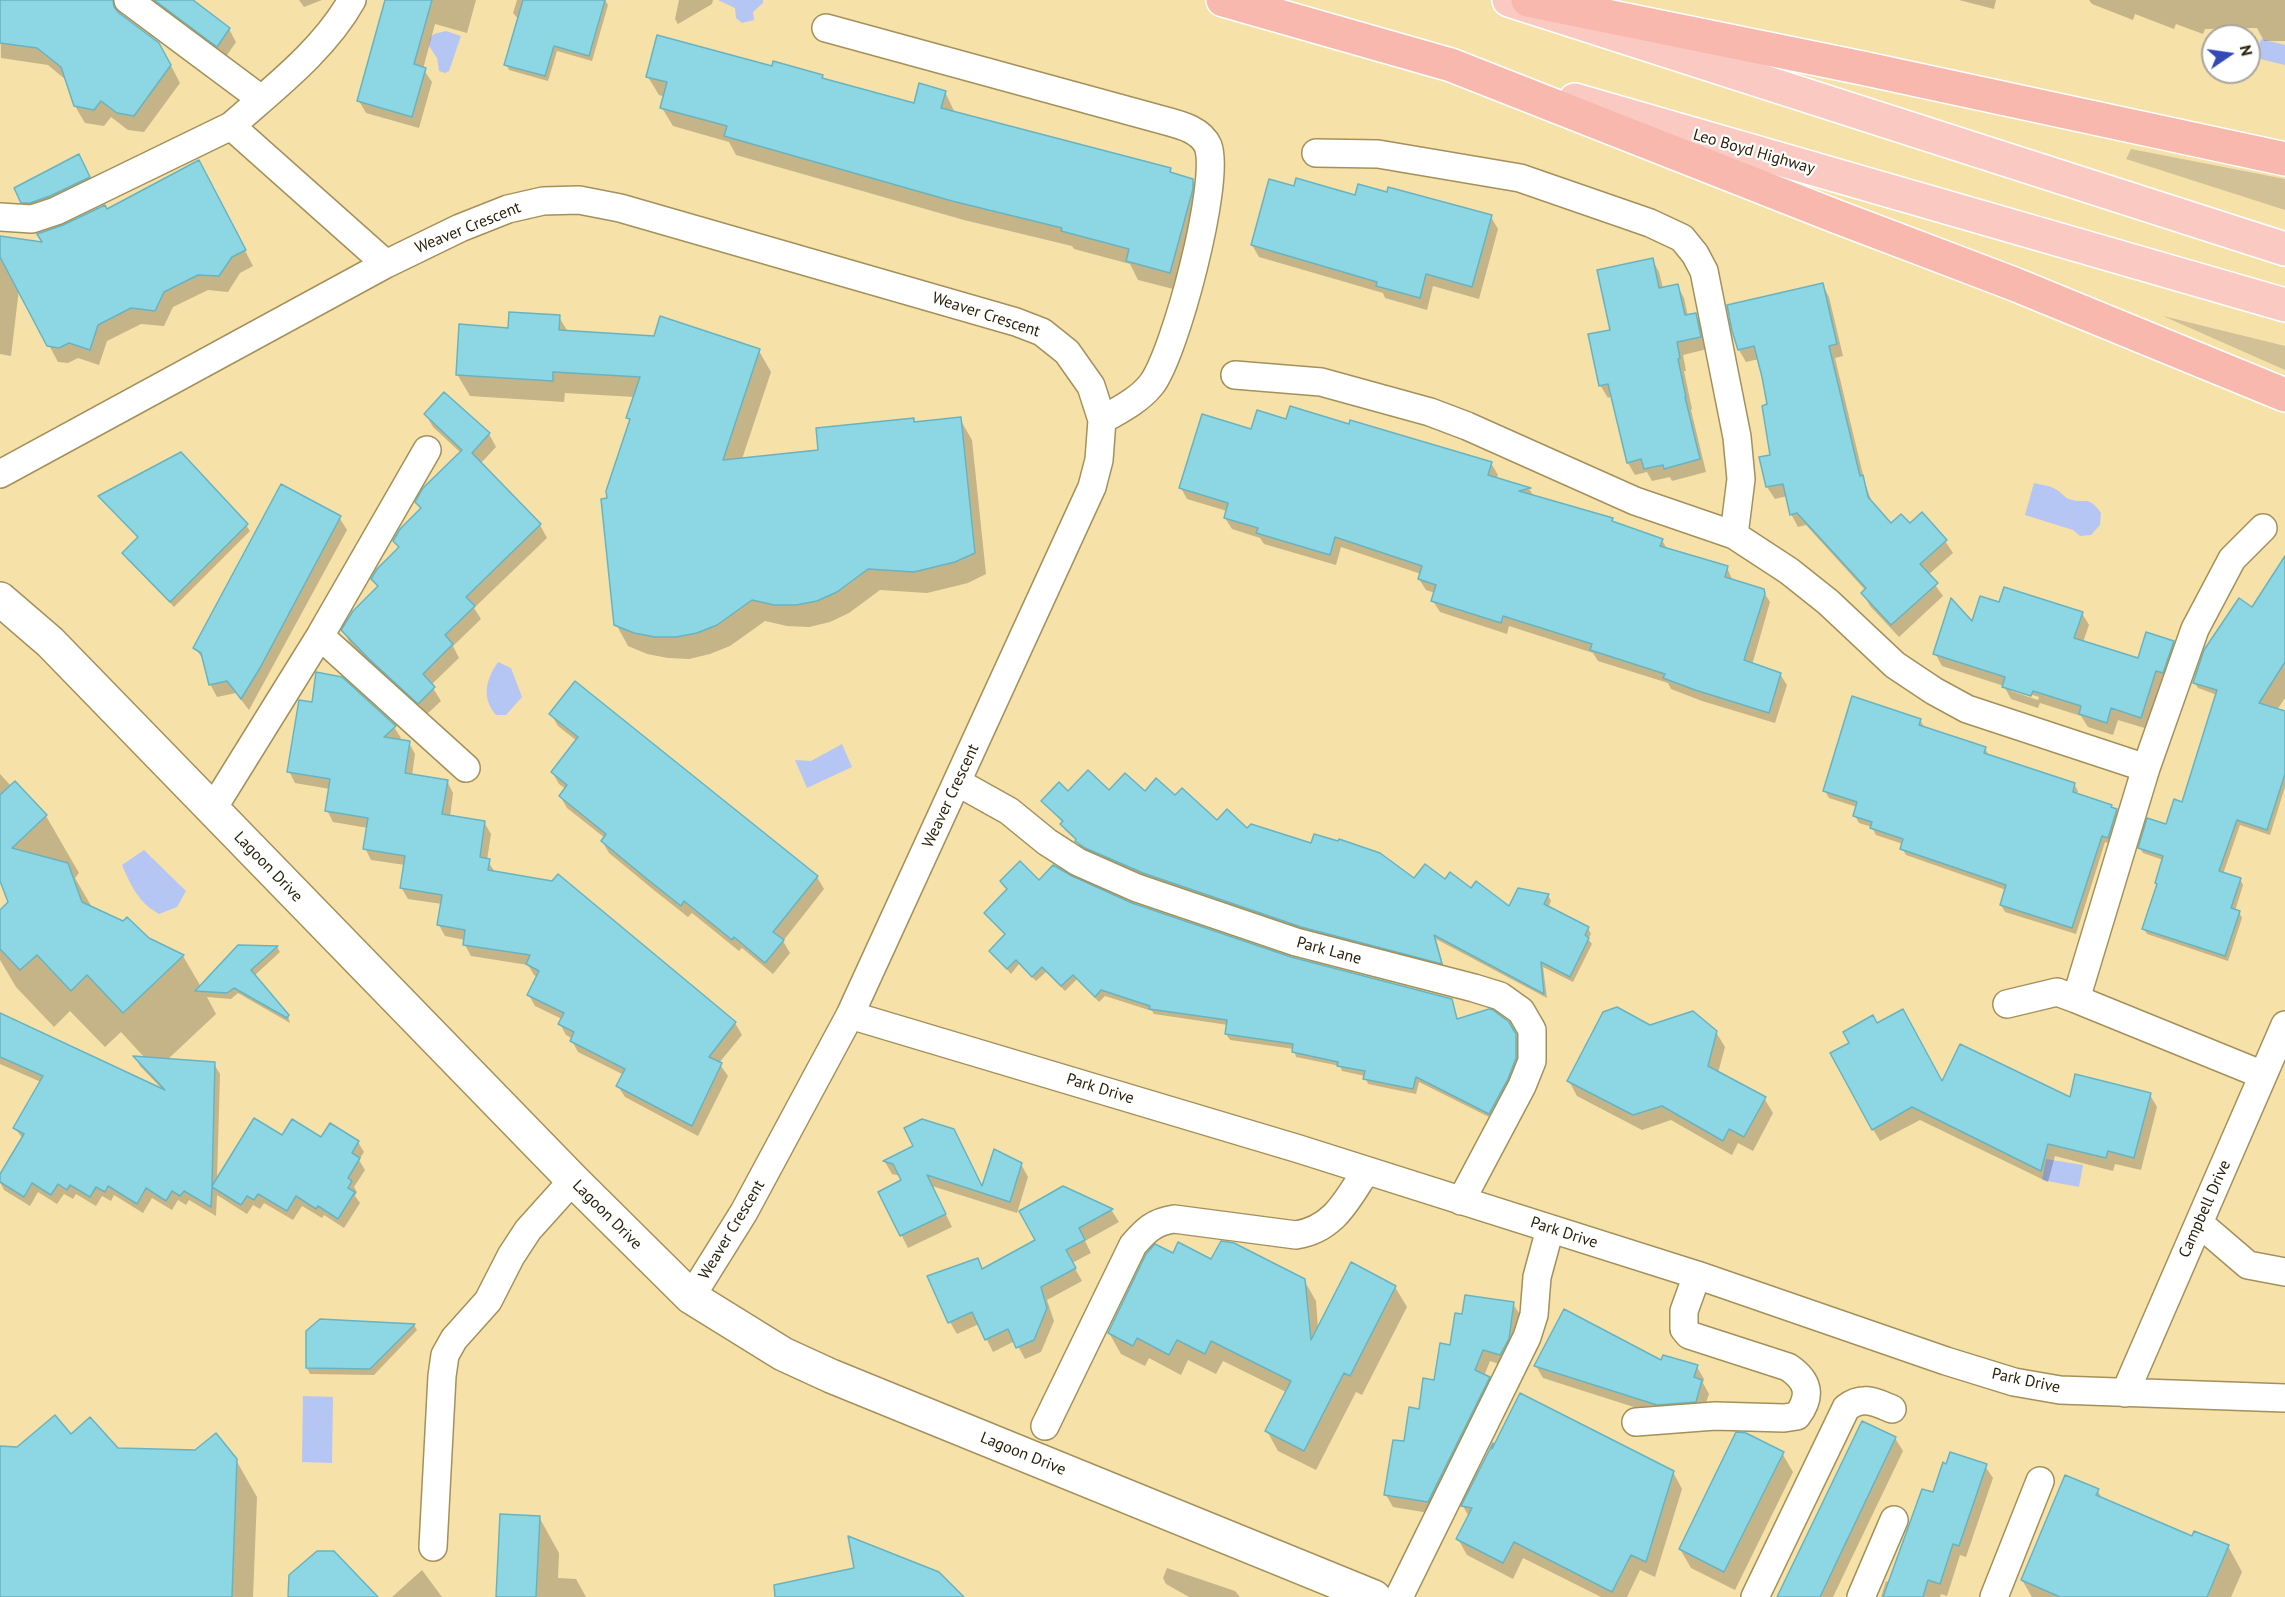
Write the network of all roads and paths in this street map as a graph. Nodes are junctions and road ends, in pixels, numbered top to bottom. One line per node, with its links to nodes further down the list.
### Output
1 (128, 0): 8 (street)
2 (352, 0): 8 (street)
3 (1223, 0): 7 (highway, Leo Boyd Highway)
4 (1509, 0): 13 (main road)
5 (1528, 0): 11 (highway)
6 (826, 28): 18 (street)
7 (1451, 65): 15 (main road, Leo Boyd Highway); 17 (highway)
8 (261, 99): 9 (street)
9 (231, 126): 12 (street); 14 (street)
10 (1316, 153): 22 (street)
11 (2285, 159)
12 (0, 218)
13 (2285, 249)
14 (386, 264): 18 (street, Weaver Crescent); 20 (street, Weaver Crescent)
15 (2285, 305)
16 (1235, 375): 22 (street)
17 (2285, 395)
18 (1102, 420): 27 (street, Weaver Crescent)
19 (427, 450): 24 (street)
20 (0, 474)
21 (2263, 528): 26 (street)
22 (1734, 535): 26 (street)
23 (0, 599): 28 (street, Lagoon Drive)
24 (320, 636): 25 (street); 28 (street)
25 (466, 768)
26 (2146, 768): 29 (street)
27 (957, 783): 31 (street, Weaver Crescent); 36 (street, Park Lane)
28 (212, 810): 35 (street, Lagoon Drive)
29 (2076, 999): 30 (street); 33 (street)
30 (2007, 1004)
31 (850, 1015): 34 (street, Park Drive); 41 (street, Weaver Crescent)
32 (2285, 1025): 33 (street, Campbell Drive)
33 (2263, 1075): 37 (street, Campbell Drive)
34 (1366, 1171): 36 (street, Park Drive); 46 (street)
35 (573, 1180): 41 (street, Lagoon Drive); 49 (street)
36 (1461, 1201): 38 (street, Park Drive)
37 (2199, 1223): 39 (street); 42 (street, Campbell Drive)
38 (1550, 1229): 40 (street, Park Drive); 51 (street)
39 (2285, 1272)
40 (1697, 1275): 42 (street, Park Drive); 45 (street)
41 (691, 1297): 50 (street, Lagoon Drive)
42 (2125, 1393): 43 (street, Park Drive)
43 (2285, 1398)
44 (1892, 1409): 52 (street)
45 (1636, 1422)
46 (1045, 1425)
47 (2040, 1481): 54 (street)
48 (1894, 1520): 53 (street)
49 (433, 1547)
50 (1374, 1597)
51 (1399, 1597)
52 (1755, 1597)
53 (1861, 1597)
54 (1994, 1597)

